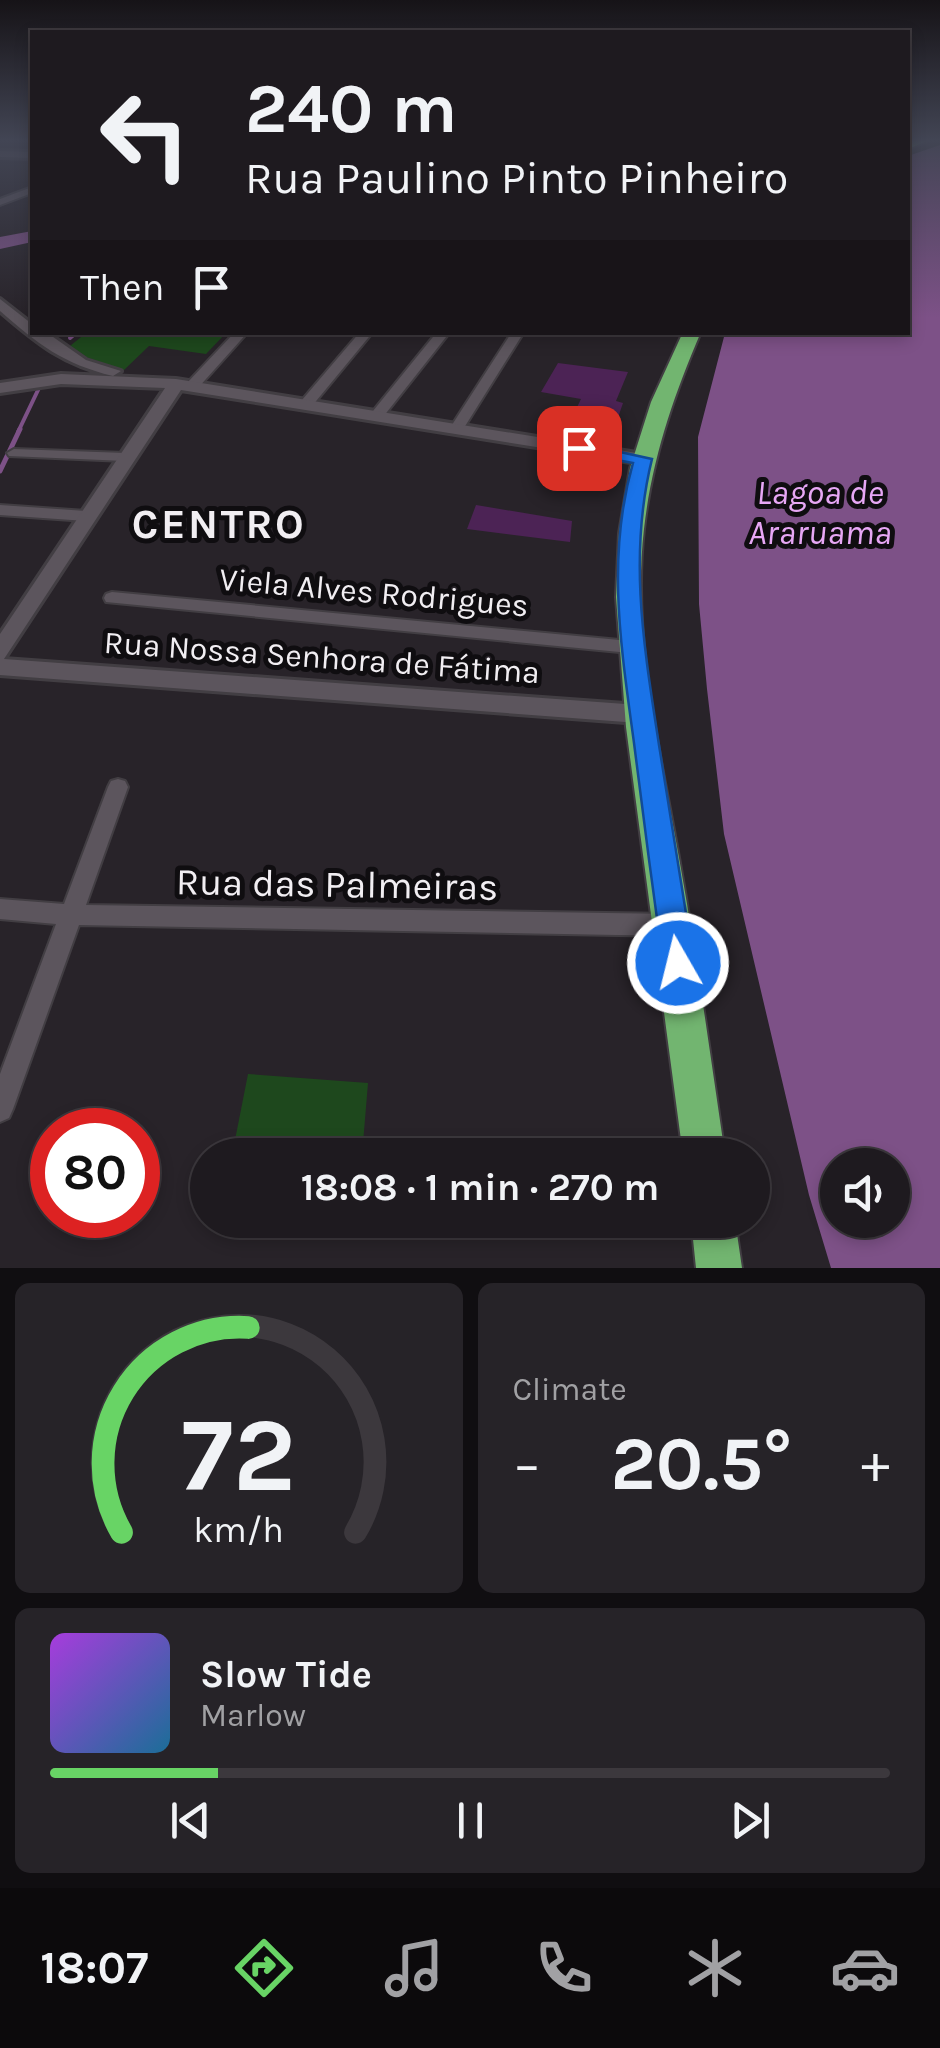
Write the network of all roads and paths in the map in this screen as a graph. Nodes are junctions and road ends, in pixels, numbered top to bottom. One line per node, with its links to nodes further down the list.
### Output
1 (0, 303): 2 (street)
2 (30, 329)
3 (38, 335): 9 (street)
4 (239, 335): 12 (street)
5 (364, 335): 14 (street)
6 (442, 335): 15 (street)
7 (516, 335): 16 (street)
8 (691, 335): 19 (highway)
9 (80, 363): 10 (street); 11 (street)
10 (120, 378): 11 (street); 12 (street)
11 (61, 379): 13 (street)
12 (184, 385): 14 (street); 18 (street)
13 (0, 388)
14 (306, 403): 15 (street)
15 (378, 414): 16 (street)
16 (458, 428): 19 (street)
17 (14, 453): 18 (street)
18 (125, 458): 21 (street)
19 (643, 459): 23 (highway)
20 (0, 510): 21 (street)
21 (86, 516): 24 (street)
22 (112, 598): 23 (street, Viela Alves Rodrigues)
23 (630, 647): 26 (highway)
24 (0, 652)
25 (0, 667): 26 (street, Rua Nossa Senhora de Fátima)
26 (639, 714): 30 (highway)
27 (118, 788): 29 (street)
28 (0, 910): 29 (street, Rua das Palmeiras)
29 (72, 915): 30 (street, Rua das Palmeiras); 31 (street)
30 (673, 925): 32 (highway)
31 (0, 1109)
32 (702, 1138)
33 (715, 1238): 34 (highway)
34 (719, 1268)

